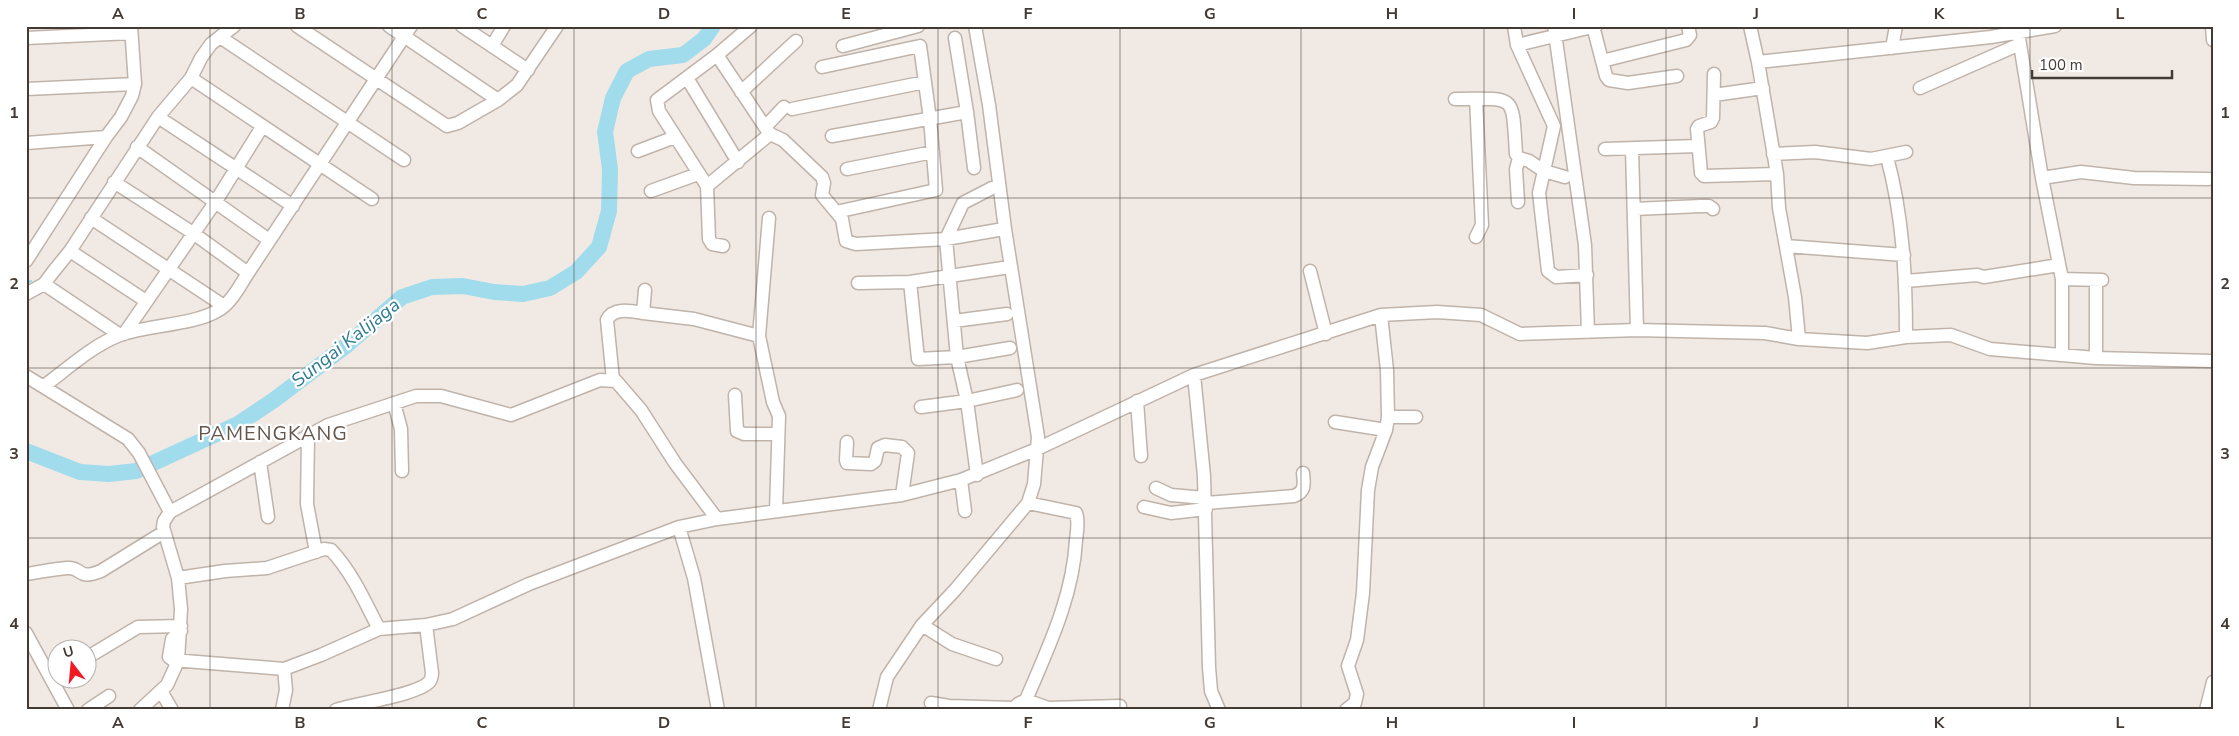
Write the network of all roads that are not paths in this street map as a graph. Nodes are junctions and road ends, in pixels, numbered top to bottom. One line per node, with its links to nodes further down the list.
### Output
1 (234, 26): 21 (street)
2 (297, 26): 39 (street)
3 (389, 26): 19 (street)
4 (462, 26): 27 (street)
5 (504, 26): 27 (street)
6 (557, 26): 34 (street)
7 (751, 26): 30 (street)
8 (918, 26): 28 (street)
9 (975, 26): 156 (street)
10 (1514, 26): 26 (street)
11 (1688, 26): 31 (street)
12 (1750, 26): 32 (street)
13 (1896, 26): 29 (street)
14 (2055, 26): 20 (street)
15 (2212, 26): 24 (street)
16 (1594, 27): 18 (street); 31 (street)
17 (131, 29): 22 (street); 41 (street)
18 (1554, 31): 26 (street); 54 (street)
19 (407, 32): 39 (street); 49 (street)
20 (2018, 34): 29 (street); 43 (street); 82 (street)
21 (220, 37): 37 (street); 53 (street)
22 (26, 38)
23 (954, 38): 50 (street)
24 (2213, 40)
25 (796, 42): 45 (street)
26 (1517, 45): 55 (street)
27 (492, 46): 34 (street)
28 (843, 46)
29 (1892, 48): 32 (street)
30 (717, 55): 38 (street); 45 (street)
31 (1602, 61): 36 (street)
32 (1758, 62): 42 (street)
33 (822, 67): 40 (street)
34 (528, 70): 49 (street)
35 (1714, 74): 46 (street)
36 (1677, 76)
37 (191, 78): 51 (street); 56 (street)
38 (687, 78): 60 (street); 73 (street)
39 (375, 80): 49 (street); 53 (street)
40 (925, 82): 52 (street); 57 (street)
41 (135, 84): 44 (street); 59 (street)
42 (1763, 88): 46 (street); 69 (street)
43 (1920, 88)
44 (26, 89)
45 (741, 92): 57 (street)
46 (1714, 95): 63 (street)
47 (1455, 99): 48 (street)
48 (1476, 99): 71 (street); 99 (street)
49 (498, 100)
50 (966, 112): 52 (street); 76 (street)
51 (158, 117): 62 (street); 75 (street)
52 (930, 119): 58 (street); 67 (street)
53 (348, 122): 72 (street); 74 (street)
54 (1568, 122): 55 (street); 80 (street)
55 (1554, 126): 81 (street)
56 (262, 127): 74 (street); 75 (street)
57 (767, 130): 73 (street); 94 (street)
58 (832, 136)
59 (106, 137): 61 (street); 106 (street)
60 (675, 137): 66 (street); 78 (street)
61 (26, 143)
62 (137, 146): 84 (street); 89 (street)
63 (1698, 146): 65 (street); 79 (street)
64 (1604, 149): 65 (street)
65 (1632, 149): 92 (street)
66 (638, 151)
67 (933, 152): 77 (street); 94 (street)
68 (1906, 152): 70 (street)
69 (1773, 154): 70 (street); 79 (street)
70 (1887, 157): 105 (street)
71 (1519, 158): 81 (street); 90 (street)
72 (404, 160)
73 (738, 162): 85 (street)
74 (319, 165): 88 (street); 91 (street)
75 (237, 167): 89 (street); 91 (street)
76 (974, 168)
77 (847, 169)
78 (698, 174): 85 (street); 87 (street)
79 (1777, 174): 103 (street)
80 (1570, 176): 81 (street); 112 (street)
81 (1542, 177): 112 (street)
82 (2042, 178): 83 (street); 107 (street)
83 (2209, 179)
84 (114, 182): 95 (street); 98 (street)
85 (707, 186): 102 (street)
86 (992, 188): 100 (street)
87 (651, 191)
88 (372, 199)
89 (216, 201): 98 (street); 101 (street)
90 (1518, 202)
91 (293, 206): 101 (street)
92 (1634, 209): 93 (street); 127 (street)
93 (1713, 209)
94 (836, 212): 100 (street)
95 (91, 218): 104 (street); 109 (street)
96 (769, 218): 131 (street)
97 (998, 230): 100 (street)
98 (193, 233): 109 (street); 111 (street)
99 (1476, 237)
100 (946, 239): 113 (street)
101 (269, 240): 111 (street)
102 (723, 246)
103 (1786, 246): 105 (street); 133 (street)
104 (70, 250): 118 (street); 121 (street)
105 (1904, 255): 115 (street)
106 (26, 261)
107 (2059, 265): 114 (street); 115 (street)
108 (1003, 268): 113 (street)
109 (168, 270): 121 (street); 122 (street)
110 (1310, 271): 130 (street)
111 (248, 273): 122 (street)
112 (1587, 275): 128 (street)
113 (948, 277): 116 (street); 126 (street)
114 (2062, 279): 135 (street); 137 (street)
115 (1906, 281): 132 (street)
116 (910, 282): 117 (street); 136 (street)
117 (858, 283)
118 (44, 284): 120 (street); 129 (street)
119 (645, 290): 123 (street)
120 (26, 294)
121 (146, 301): 129 (street)
122 (224, 306): 129 (street)
123 (643, 313): 131 (street); 141 (street)
124 (1006, 314): 126 (street)
125 (1381, 315): 128 (street); 130 (street); 149 (street)
126 (954, 321): 136 (street)
127 (1637, 330): 128 (street); 133 (street)
128 (1588, 332)
129 (122, 334): 142 (street)
130 (1326, 334): 139 (street)
131 (759, 336): 153 (street)
132 (1906, 337): 133 (street); 135 (street)
133 (1799, 339)
134 (1010, 348): 136 (street)
135 (2062, 354): 137 (street)
136 (957, 357): 145 (street)
137 (2096, 358): 138 (street)
138 (2213, 361)
139 (1194, 375): 146 (street); 166 (street)
140 (26, 376): 142 (street)
141 (613, 380): 147 (street); 172 (street)
142 (44, 386): 170 (street)
143 (1017, 390): 145 (street)
144 (735, 395): 153 (street)
145 (967, 401): 148 (street); 161 (street)
146 (1137, 401): 156 (street); 157 (street)
147 (394, 403): 154 (street); 159 (street)
148 (921, 407)
149 (1388, 417): 150 (street); 152 (street)
150 (1416, 417)
151 (1335, 422): 152 (street)
152 (1386, 430): 205 (street)
153 (778, 434): 168 (street)
154 (308, 435): 158 (street); 175 (street)
155 (846, 442): 164 (street)
156 (1037, 449): 161 (street); 165 (street)
157 (1141, 456)
158 (260, 462): 170 (street); 171 (street)
159 (402, 471)
160 (1303, 473): 166 (street)
161 (977, 475): 162 (street)
162 (961, 480): 164 (street); 169 (street)
163 (1156, 488): 166 (street)
164 (902, 494): 168 (street)
165 (1028, 503): 179 (street); 192 (street)
166 (1205, 503): 167 (street); 204 (street)
167 (1144, 507)
168 (776, 511): 172 (street)
169 (965, 511)
170 (170, 512): 174 (street)
171 (268, 517)
172 (717, 519): 173 (street)
173 (680, 527): 178 (street); 202 (street)
174 (164, 532): 176 (street); 177 (street)
175 (316, 552): 177 (street); 181 (street)
176 (26, 574)
177 (178, 578): 180 (street)
178 (419, 625): 181 (street); 201 (street)
179 (922, 625): 184 (street); 203 (street)
180 (181, 629): 183 (street); 185 (street)
181 (379, 629): 187 (street)
182 (26, 633): 186 (street)
183 (98, 651)
184 (996, 659)
185 (178, 661): 187 (street); 190 (street)
186 (48, 668)
187 (284, 669): 200 (street)
188 (2213, 682): 206 (street)
189 (59, 688): 196 (street)
190 (162, 691): 198 (street); 199 (street)
191 (109, 696): 197 (street)
192 (1026, 700): 194 (street); 195 (street)
193 (931, 703): 195 (street)
194 (1120, 706)
195 (1013, 709)
196 (68, 710)
197 (88, 710)
198 (140, 710)
199 (172, 710)
200 (282, 710)
201 (336, 710)
202 (718, 710)
203 (879, 710)
204 (1219, 710)
205 (1346, 710)
206 (2206, 710)

